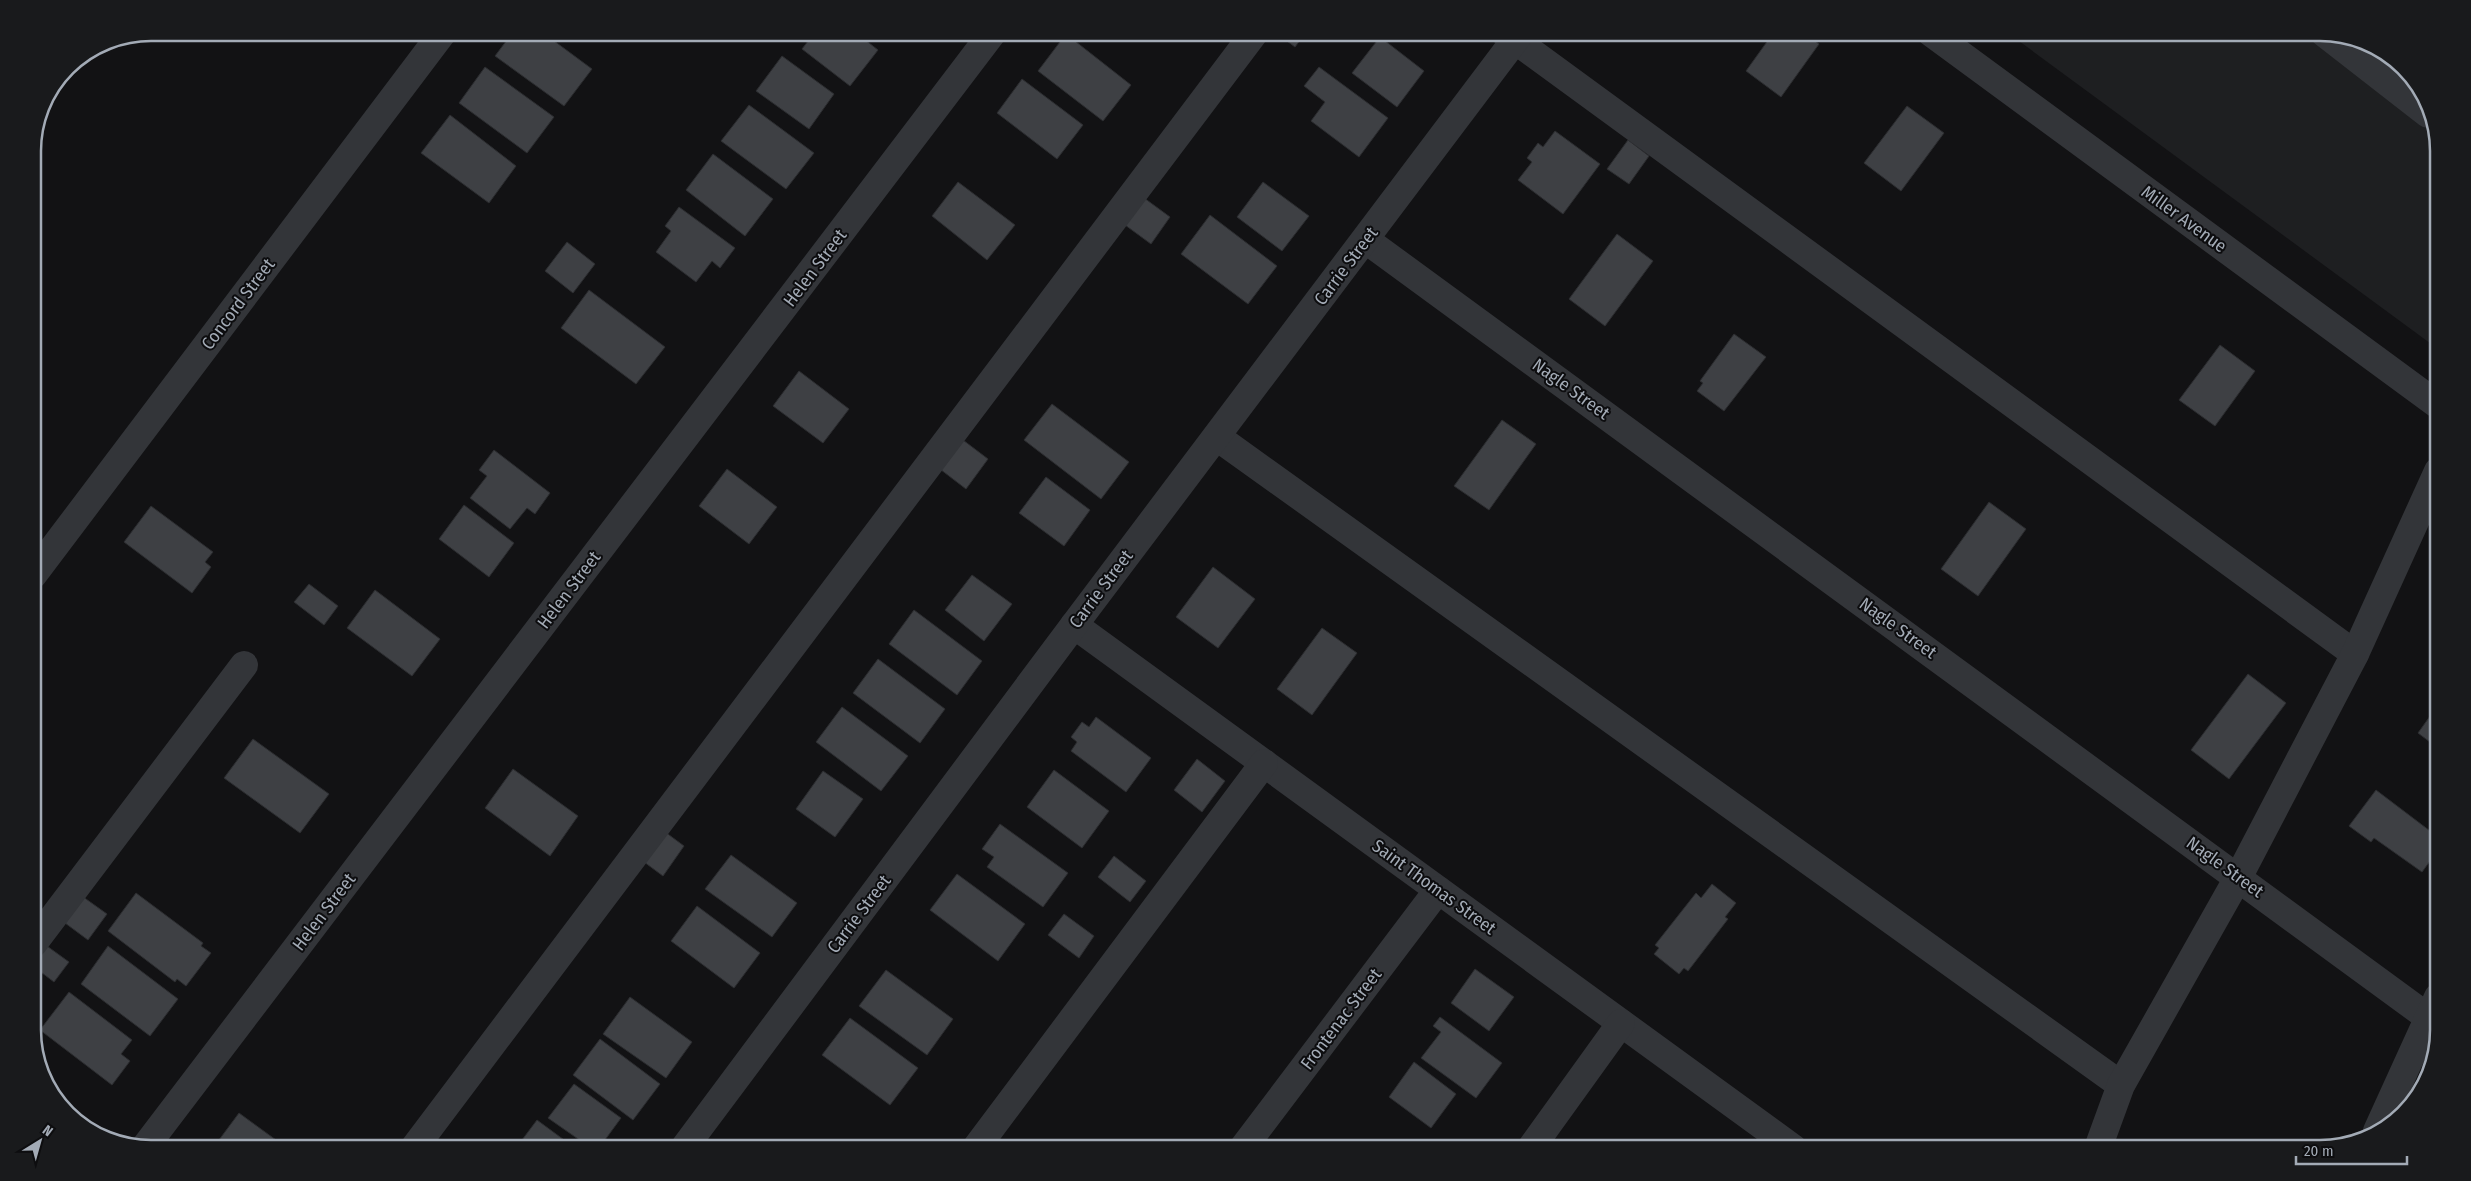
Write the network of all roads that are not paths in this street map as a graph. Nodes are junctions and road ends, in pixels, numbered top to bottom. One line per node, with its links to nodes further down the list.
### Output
1 (436, 41): 13 (street, Concord Street)
2 (987, 41): 26 (street, Helen Street)
3 (1248, 41): 27 (street)
4 (1510, 41): 9 (street, Carrie Street)
5 (1522, 41): 15 (street)
6 (1942, 41): 10 (street, Miller Avenue)
7 (2335, 42): 8 (street)
8 (2420, 108)
9 (1366, 240): 11 (street, Carrie Street); 18 (street, Nagle Street)
10 (2430, 399)
11 (1217, 437): 14 (street, Carrie Street); 24 (street)
12 (2430, 488): 15 (street)
13 (41, 564)
14 (1074, 625): 17 (street, Saint Thomas Street); 28 (street, Carrie Street)
15 (2354, 654): 18 (street)
16 (244, 665): 20 (street)
17 (1264, 763): 19 (street, Saint Thomas Street); 29 (street)
18 (2238, 876): 21 (street, Nagle Street); 24 (street)
19 (1438, 890): 23 (street, Saint Thomas Street); 30 (street, Frontenac Street)
20 (41, 933)
21 (2430, 1004)
22 (2430, 1016): 25 (street)
23 (1621, 1023): 31 (street); 32 (street, Saint Thomas Street)
24 (2121, 1085): 33 (street)
25 (2381, 1121)
26 (150, 1140)
27 (420, 1140)
28 (690, 1140)
29 (982, 1140)
30 (1250, 1140)
31 (1537, 1140)
32 (1783, 1140)
33 (2101, 1140)

